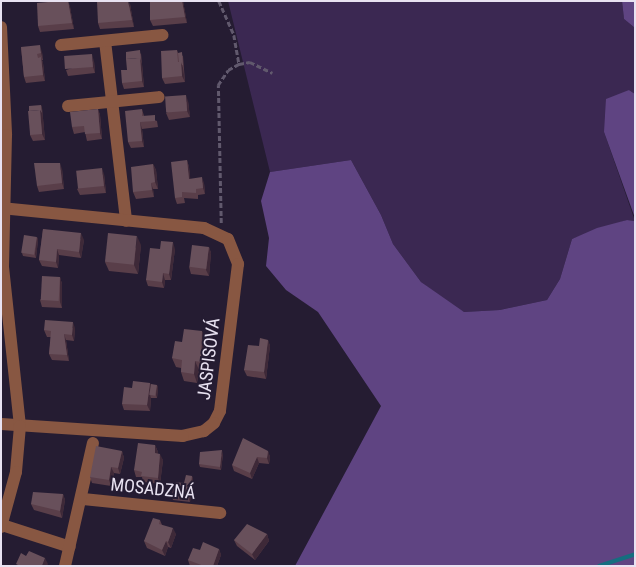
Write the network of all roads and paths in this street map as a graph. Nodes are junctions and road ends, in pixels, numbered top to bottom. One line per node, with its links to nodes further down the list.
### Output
1 (219, 1): 6 (path)
2 (1, 27): 11 (street)
3 (164, 36): 4 (street)
4 (106, 41): 5 (street); 9 (street)
5 (61, 45)
6 (239, 64): 7 (path); 13 (path)
7 (273, 73)
8 (159, 98): 9 (street)
9 (111, 102): 10 (street); 12 (street)
10 (68, 106)
11 (3, 208): 12 (street); 15 (street)
12 (126, 221): 13 (street)
13 (218, 232): 15 (street, JASPISOVÁ)
14 (1, 424): 15 (street, JASPISOVÁ)
15 (20, 426): 19 (street)
16 (93, 443): 17 (street, MOSADZNÁ)
17 (83, 499): 18 (street, MOSADZNÁ); 20 (street, MOSADZNÁ)
18 (220, 513)
19 (2, 526): 20 (street)
20 (70, 547): 21 (street, MOSADZNÁ)
21 (64, 566)

